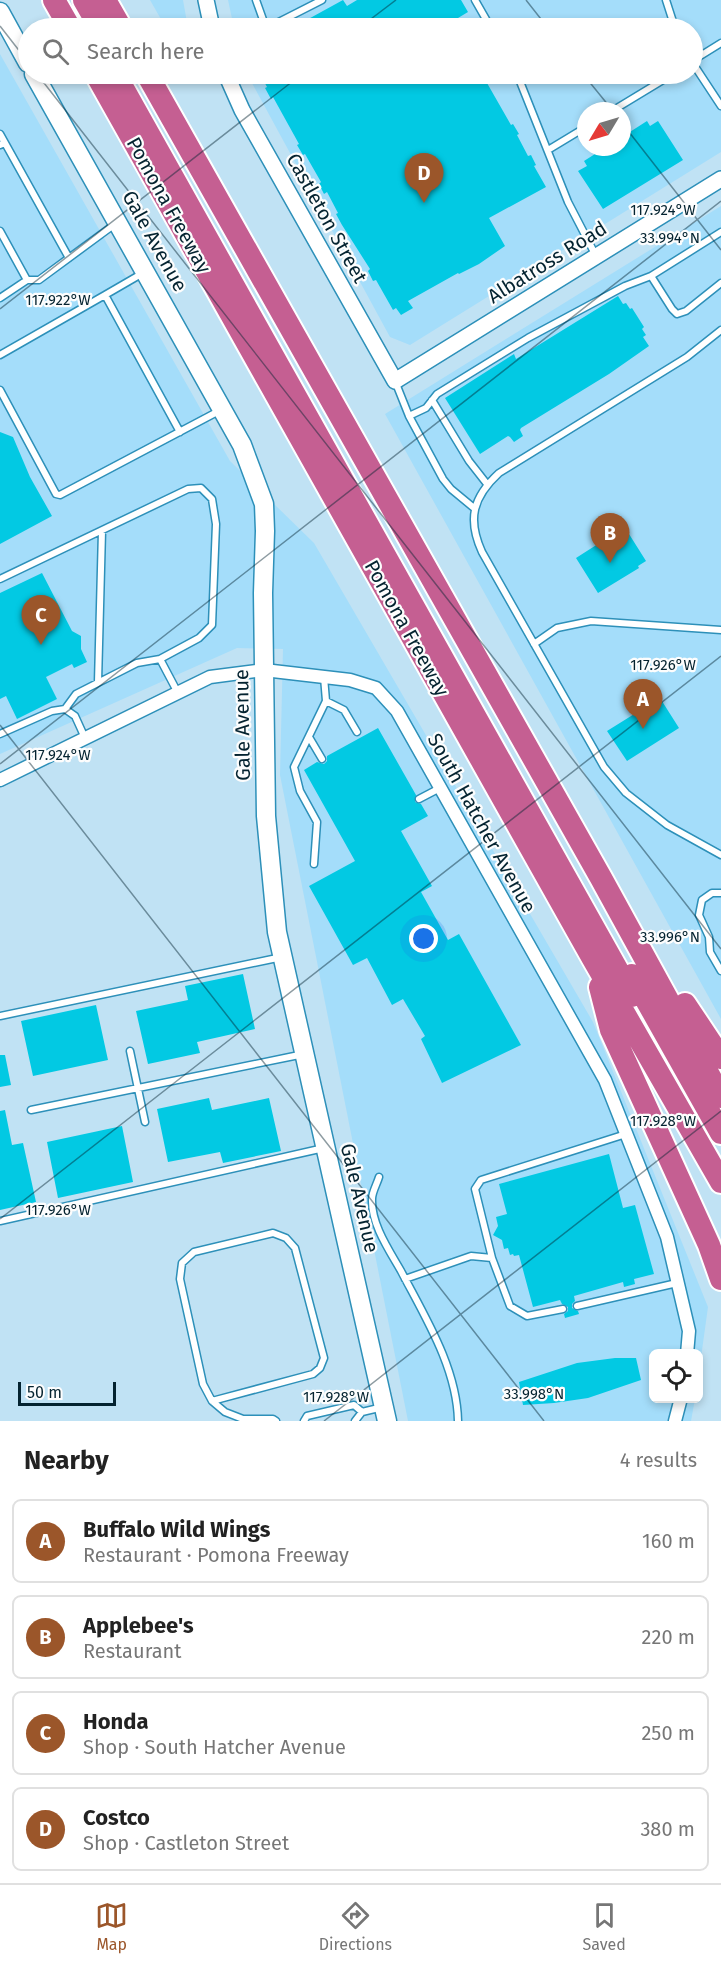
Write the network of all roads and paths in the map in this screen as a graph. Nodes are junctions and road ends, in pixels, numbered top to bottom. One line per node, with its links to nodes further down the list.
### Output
1 (54, 0): 11 (highway)
2 (74, 0): 12 (highway)
3 (84, 0): 13 (highway)
4 (105, 0): 14 (highway)
5 (206, 0): 15 (street)
6 (256, 0): 16 (lane)
7 (322, 0): 17 (lane)
8 (475, 0): 18 (lane)
9 (666, 0): 19 (lane)
10 (0, 12): 21 (main road)
11 (64, 18)
12 (84, 18)
13 (94, 18)
14 (115, 18)
15 (210, 18)
16 (263, 18)
17 (287, 18)
18 (485, 18)
19 (672, 18)
20 (721, 43): 22 (lane)
21 (18, 45)
22 (703, 55)
23 (703, 78): 33 (lane)
24 (40, 84): 39 (main road, Gale Avenue)
25 (102, 84): 84 (highway, Pomona Freeway)
26 (121, 84): 97 (highway)
27 (131, 84): 94 (highway)
28 (153, 84): 81 (highway)
29 (230, 84): 52 (street, Castleton Street)
30 (521, 84): 37 (lane)
31 (657, 84): 32 (lane)
32 (627, 102)
33 (721, 106)
34 (577, 132): 37 (lane)
35 (0, 134): 36 (lane)
36 (2, 144): 43 (lane)
37 (548, 150): 42 (lane)
38 (721, 179): 42 (street, Albatross Road)
39 (118, 222): 43 (lane); 44 (main road, Gale Avenue)
40 (0, 231): 46 (lane)
41 (721, 232): 45 (lane)
42 (596, 256): 52 (street, Albatross Road)
43 (69, 258): 46 (lane)
44 (146, 271): 48 (lane); 55 (main road, Gale Avenue)
45 (651, 276): 47 (lane); 54 (lane)
46 (27, 280): 49 (lane)
47 (721, 283)
48 (105, 295): 51 (lane); 57 (lane)
49 (0, 298)
50 (721, 330): 58 (lane)
51 (0, 355)
52 (395, 381): 56 (lane)
53 (0, 390): 57 (lane)
54 (432, 400): 56 (lane); 58 (lane)
55 (222, 409): 57 (lane); 65 (main road, Gale Avenue)
56 (409, 416): 59 (lane)
57 (180, 432)
58 (487, 484): 59 (lane)
59 (474, 508): 63 (lane)
60 (102, 531): 61 (lane); 64 (lane); 67 (lane)
61 (0, 579)
62 (721, 630): 63 (lane)
63 (534, 644): 79 (lane)
64 (160, 659): 67 (lane); 68 (lane)
65 (264, 670): 66 (street, South Hatcher Avenue); 68 (street, South Hatcher Avenue); 83 (main road, Gale Avenue)
66 (324, 677): 69 (lane); 77 (street, South Hatcher Avenue)
67 (98, 682): 70 (lane)
68 (178, 693): 74 (street, South Hatcher Avenue)
69 (326, 701): 71 (lane); 73 (lane)
70 (65, 709): 72 (lane); 74 (lane)
71 (357, 732)
72 (0, 734)
73 (309, 737): 75 (lane); 80 (lane)
74 (85, 739): 76 (street, South Hatcher Avenue)
75 (322, 759)
76 (0, 780)
77 (440, 788): 78 (lane); 95 (street, South Hatcher Avenue)
78 (418, 800)
79 (721, 855)
80 (314, 864)
81 (601, 878): 89 (highway); 91 (highway)
82 (721, 893): 85 (lane)
83 (282, 957): 86 (lane); 88 (main road, Gale Avenue)
84 (592, 957): 99 (highway, Pomona Freeway); 103 (highway)
85 (721, 971)
86 (0, 1016)
87 (130, 1051): 90 (lane)
88 (304, 1053): 90 (lane); 96 (main road, Gale Avenue)
89 (721, 1058)
90 (138, 1089): 92 (lane); 93 (lane)
91 (721, 1097)
92 (31, 1110)
93 (145, 1122)
94 (721, 1133)
95 (626, 1134): 101 (lane); 104 (street, South Hatcher Avenue)
96 (325, 1148): 100 (lane); 111 (main road, Gale Avenue)
97 (721, 1154)
98 (379, 1177): 102 (lane)
99 (721, 1182)
100 (0, 1221)
101 (492, 1258): 102 (lane); 106 (lane)
102 (405, 1279): 115 (lane)
103 (721, 1279)
104 (677, 1283): 105 (lane); 107 (street, South Hatcher Avenue)
105 (577, 1306)
106 (563, 1309)
107 (687, 1349)
108 (212, 1401): 108 (lane); 112 (lane)
109 (680, 1403): 116 (street)
110 (362, 1412): 111 (lane); 113 (lane); 114 (lane)
111 (385, 1414)
112 (276, 1421)
113 (304, 1421)
114 (355, 1421)
115 (458, 1421)
116 (675, 1421)

